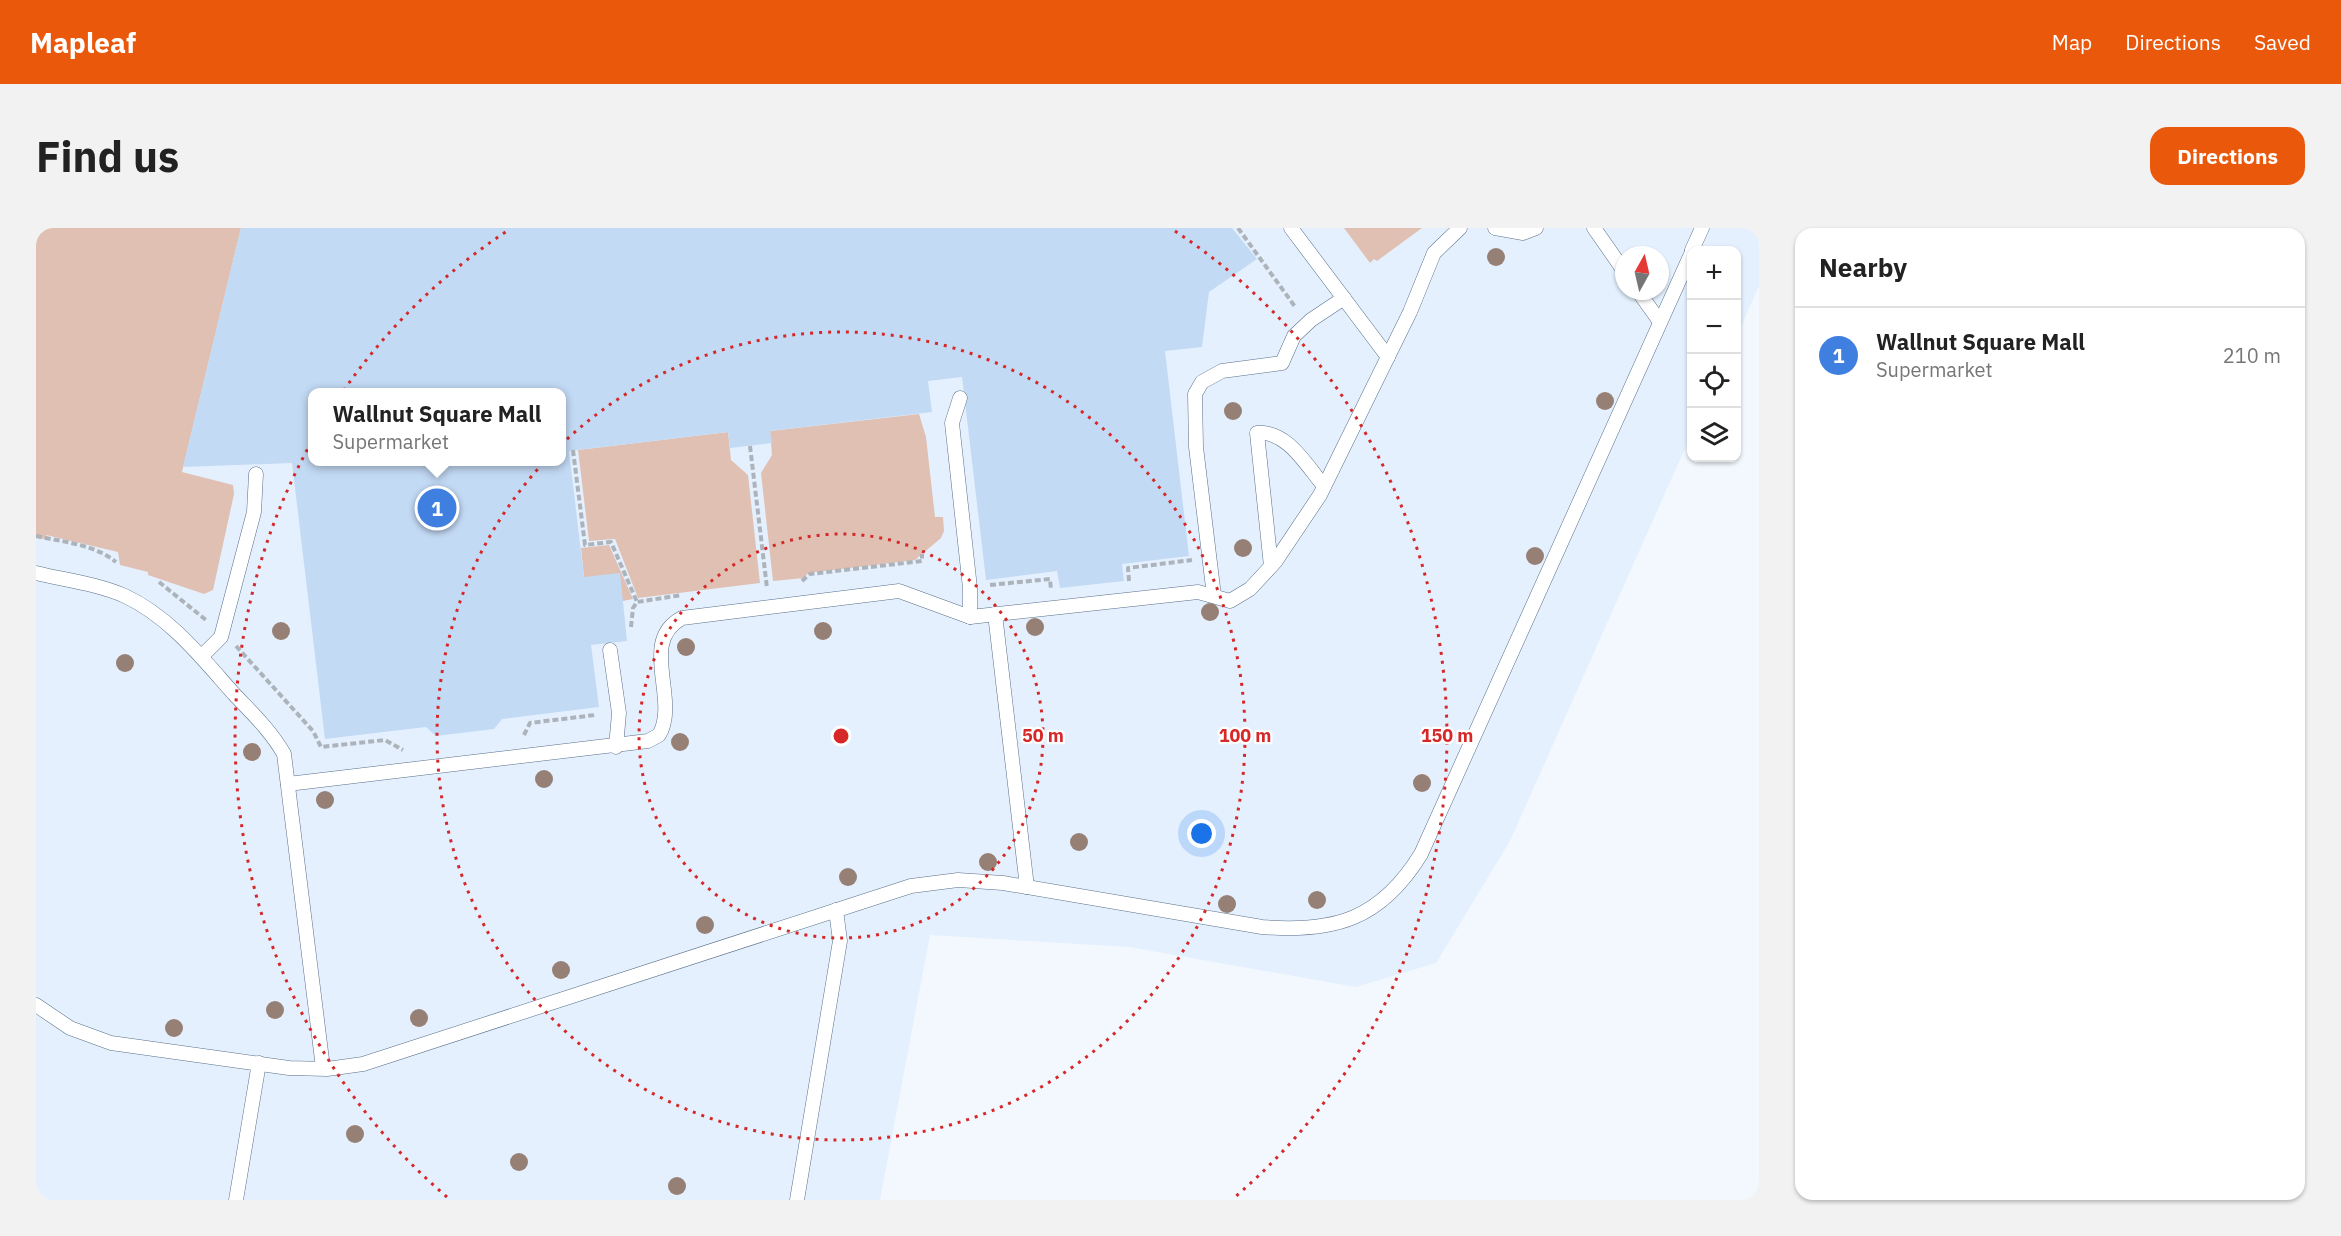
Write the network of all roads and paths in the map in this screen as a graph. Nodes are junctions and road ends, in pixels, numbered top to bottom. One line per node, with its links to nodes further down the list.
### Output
1 (1238, 228): 14 (path)
2 (1292, 228): 11 (lane)
3 (1460, 228): 15 (lane)
4 (1495, 228): 5 (lane)
5 (1536, 228)
6 (1594, 228): 9 (lane)
7 (1702, 228): 8 (lane)
8 (1694, 246)
9 (1615, 258)
10 (1687, 262): 13 (lane)
11 (1344, 298): 14 (lane); 15 (lane)
12 (1644, 300): 13 (lane)
13 (1660, 322): 50 (lane)
14 (1306, 324): 36 (lane)
15 (1388, 357): 20 (lane)
16 (960, 398): 40 (lane)
17 (750, 446): 30 (path)
18 (573, 450): 37 (path)
19 (256, 474): 42 (lane)
20 (1324, 486): 25 (lane); 25 (lane)
21 (36, 536): 24 (path)
22 (922, 554): 28 (path)
23 (1192, 560): 32 (path)
24 (116, 562)
25 (1271, 566): 36 (lane)
26 (36, 573): 44 (lane)
27 (159, 582): 42 (path)
28 (795, 582)
29 (776, 584): 30 (path)
30 (767, 585): 33 (path); 38 (path)
31 (989, 585): 34 (path)
32 (1118, 585)
33 (756, 587)
34 (1062, 591)
35 (687, 595): 37 (path)
36 (1214, 596): 39 (lane)
37 (637, 602): 41 (path)
38 (770, 607): 40 (lane); 47 (lane)
39 (995, 614): 40 (lane); 50 (lane)
40 (970, 617)
41 (631, 627)
42 (222, 632): 44 (lane); 48 (path)
43 (610, 650): 47 (lane)
44 (201, 657): 49 (lane)
45 (595, 715): 46 (path)
46 (515, 736)
47 (616, 747): 49 (lane)
48 (414, 749)
49 (288, 784): 54 (lane)
50 (1027, 887): 51 (lane)
51 (836, 910): 54 (lane); 56 (lane)
52 (36, 1005): 53 (lane)
53 (259, 1064): 54 (lane); 55 (lane)
54 (323, 1068)
55 (236, 1200)
56 (797, 1200)

